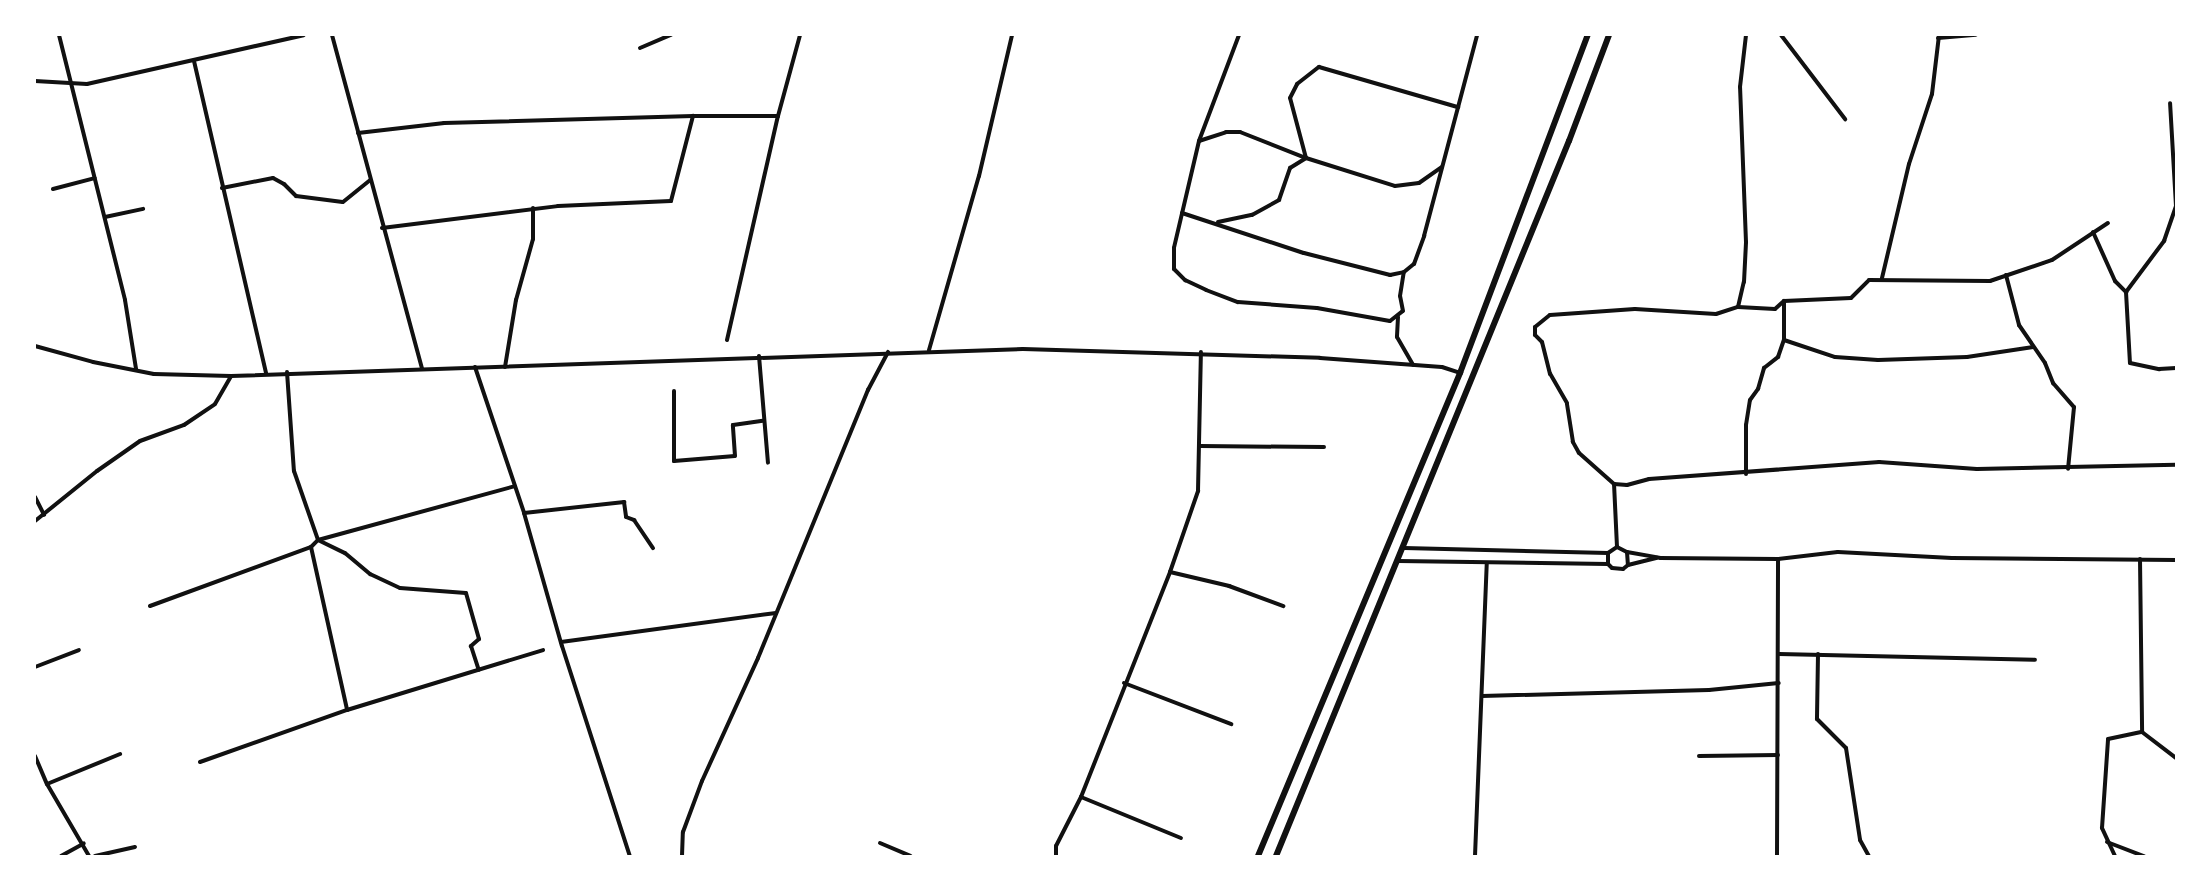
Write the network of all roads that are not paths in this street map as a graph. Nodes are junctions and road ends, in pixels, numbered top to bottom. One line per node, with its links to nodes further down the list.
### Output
1 (59, 35): 18 (street)
2 (304, 35): 16 (street)
3 (332, 35): 24 (street)
4 (671, 35): 15 (street)
5 (800, 35): 22 (street)
6 (1012, 35): 51 (street)
7 (1239, 35): 25 (street)
8 (1478, 35): 20 (street)
9 (1588, 35): 63 (highway)
10 (1609, 35): 83 (highway)
11 (1746, 35): 45 (street)
12 (1781, 35): 23 (street)
13 (1976, 35): 14 (street)
14 (1938, 37): 42 (street)
15 (640, 48)
16 (194, 61): 18 (street); 30 (street)
17 (35, 81): 18 (street)
18 (73, 83): 28 (street)
19 (2170, 103): 43 (street)
20 (1458, 108): 26 (street); 27 (street)
21 (693, 116): 22 (street); 24 (street); 33 (street)
22 (778, 116): 47 (street)
23 (1845, 119)
24 (358, 133): 29 (street)
25 (1199, 141): 26 (street); 34 (street)
26 (1306, 158): 27 (street); 36 (street)
27 (1442, 167): 40 (street)
28 (95, 178): 31 (street); 35 (street)
29 (370, 180): 30 (street); 38 (street)
30 (222, 188): 62 (street)
31 (53, 189)
32 (143, 208): 35 (street)
33 (533, 208): 38 (street); 57 (street)
34 (1182, 213): 36 (street); 46 (street)
35 (105, 217): 60 (street)
36 (1217, 222): 40 (street)
37 (2108, 223): 39 (street)
38 (382, 228): 58 (street)
39 (2093, 232): 41 (street); 43 (street)
40 (1404, 272): 46 (street)
41 (2006, 275): 42 (street); 50 (street)
42 (1882, 278): 44 (street)
43 (2126, 292): 59 (street)
44 (1784, 301): 45 (street); 48 (street)
45 (1738, 307): 73 (street)
46 (1398, 317): 55 (street)
47 (727, 340)
48 (1784, 340): 50 (street); 72 (street)
49 (35, 346): 60 (street)
50 (2033, 347): 71 (street)
51 (929, 350): 52 (street); 53 (street)
52 (888, 352): 54 (street); 97 (street)
53 (1201, 352): 55 (street); 67 (street)
54 (759, 356): 57 (street); 66 (street)
55 (1413, 365): 63 (street)
56 (474, 367): 57 (street); 58 (street); 74 (street)
57 (505, 367)
58 (422, 368): 61 (street)
59 (2176, 368)
60 (136, 369): 64 (street)
61 (287, 372): 62 (street); 79 (street)
62 (266, 373): 64 (street)
63 (1460, 373): 132 (highway)
64 (231, 376): 77 (street)
65 (674, 391): 66 (street)
66 (763, 421): 69 (street)
67 (1200, 446): 68 (street); 94 (street)
68 (1324, 447)
69 (768, 463)
70 (2176, 465): 71 (street)
71 (2068, 469): 72 (street)
72 (1746, 474): 73 (street)
73 (1614, 484): 81 (street)
74 (515, 486): 76 (street); 79 (street)
75 (35, 497): 77 (street)
76 (524, 513): 82 (street); 98 (street)
77 (44, 515): 78 (street)
78 (35, 521)
79 (318, 540): 80 (street); 105 (street)
80 (311, 547): 95 (street); 109 (street)
81 (1617, 547): 84 (street); 85 (street)
82 (654, 548)
83 (1404, 548): 85 (street); 90 (highway)
84 (1627, 552): 86 (street); 93 (street)
85 (1608, 553): 92 (street)
86 (1660, 558): 87 (street); 93 (street)
87 (1778, 559): 88 (street); 101 (street)
88 (2140, 559): 89 (street); 111 (street)
89 (2176, 560)
90 (1398, 561): 91 (street); 133 (highway)
91 (1487, 563): 92 (street); 108 (street)
92 (1608, 564): 93 (street)
93 (1628, 565)
94 (1170, 572): 96 (street); 106 (street)
95 (150, 606)
96 (1283, 606)
97 (776, 613): 98 (street); 130 (street)
98 (562, 642): 129 (street)
99 (79, 650): 104 (street)
100 (543, 650): 105 (street)
101 (1779, 654): 102 (street); 107 (street)
102 (1818, 654): 103 (street); 136 (street)
103 (2035, 660)
104 (35, 667)
105 (479, 670): 109 (street)
106 (1124, 683): 110 (street); 119 (street)
107 (1779, 683): 108 (street); 113 (street)
108 (1482, 696): 134 (street)
109 (347, 710): 117 (street)
110 (1231, 724)
111 (2142, 732): 116 (street); 121 (street)
112 (120, 754): 118 (street)
113 (1778, 755): 115 (street); 135 (street)
114 (35, 756): 118 (street)
115 (1699, 756)
116 (2176, 758)
117 (200, 762)
118 (47, 784): 123 (street)
119 (1081, 797): 120 (street); 125 (street)
120 (1181, 838)
121 (2107, 842): 137 (street); 138 (street)
122 (880, 843): 131 (street)
123 (84, 844): 126 (street); 127 (street)
124 (135, 847): 128 (street)
125 (1057, 855)
126 (61, 856)
127 (89, 856)
128 (95, 856)
129 (630, 856)
130 (682, 856)
131 (910, 856)
132 (1258, 856)
133 (1276, 856)
134 (1475, 856)
135 (1777, 856)
136 (1869, 856)
137 (2115, 856)
138 (2144, 856)

